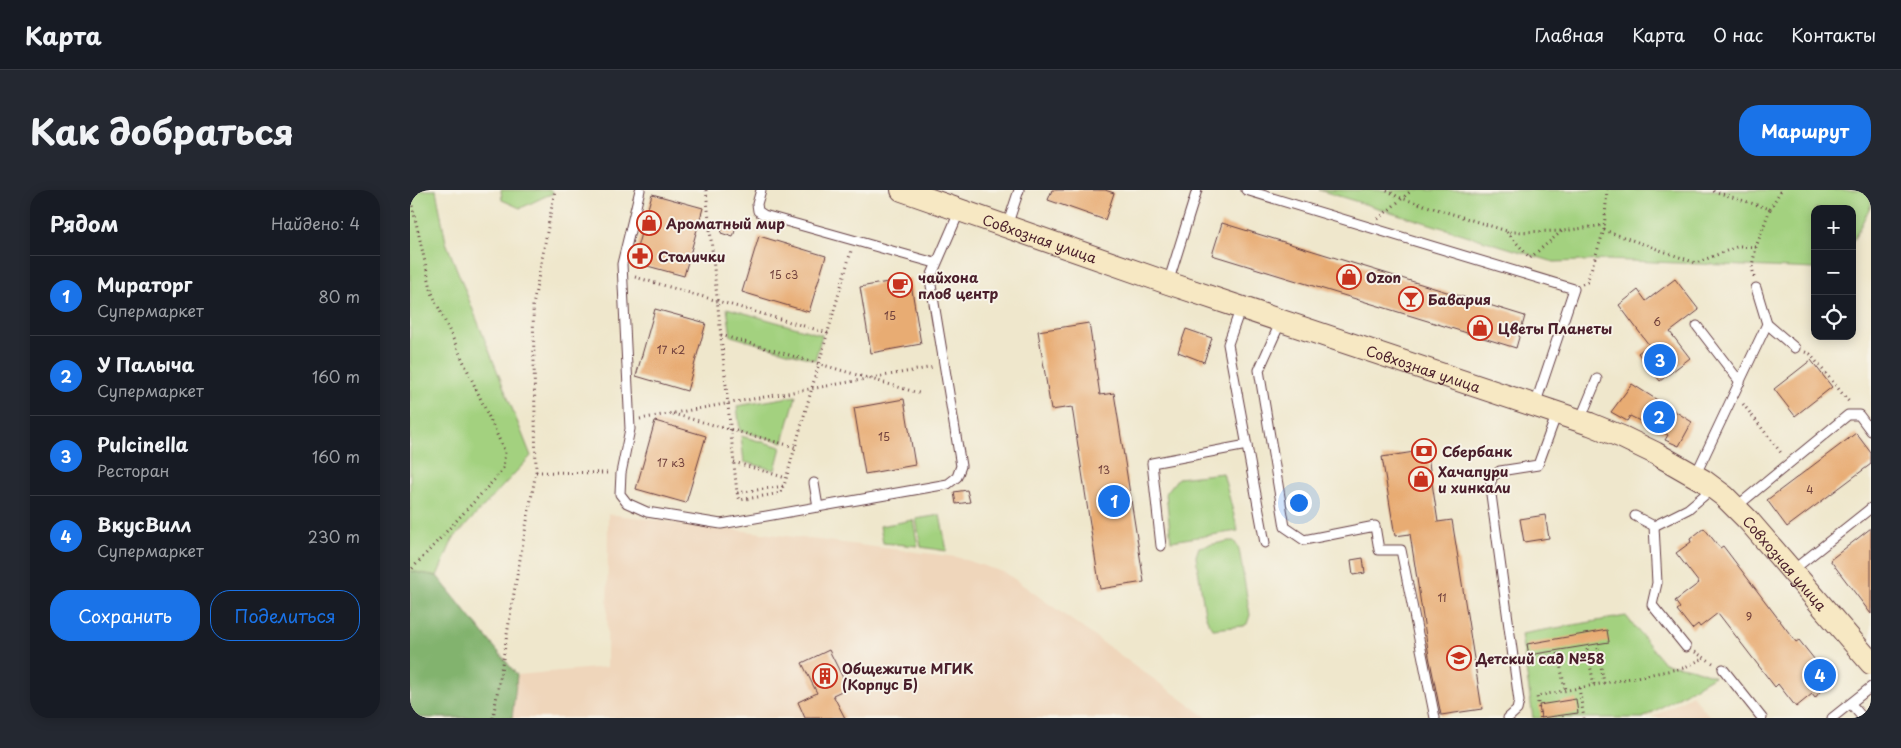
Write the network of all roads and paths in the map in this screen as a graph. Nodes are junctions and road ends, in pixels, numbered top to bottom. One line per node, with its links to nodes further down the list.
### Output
1 (555, 190): 59 (path)
2 (640, 190): 26 (lane)
3 (706, 190): 30 (path)
4 (761, 190): 23 (lane)
5 (902, 190): 16 (street, Совхозная улица)
6 (1019, 190): 18 (lane)
7 (1197, 190): 27 (lane)
8 (1246, 190): 19 (lane)
9 (1387, 190): 15 (path)
10 (1412, 190): 15 (path)
11 (1607, 190): 20 (path)
12 (1710, 190): 17 (path)
13 (1781, 190): 17 (path)
14 (410, 196): 76 (path)
15 (1403, 198): 19 (path); 21 (path)
16 (960, 210): 18 (street, Совхозная улица); 25 (lane)
17 (1770, 210): 24 (path)
18 (1007, 227): 27 (street, Совхозная улица)
19 (1368, 227): 29 (lane)
20 (1604, 227): 22 (path); 24 (path); 29 (path)
21 (1506, 231): 22 (path); 22 (path)
22 (1563, 231)
23 (854, 241): 25 (lane); 35 (path)
24 (1756, 247): 28 (path)
25 (935, 263): 39 (lane)
26 (622, 273): 30 (path); 51 (lane)
27 (1168, 283): 31 (street, Совхозная улица)
28 (1756, 288): 33 (lane)
29 (1574, 289): 47 (lane)
30 (717, 300): 35 (path); 36 (path)
31 (1241, 307): 32 (street, Совхозная улица); 55 (lane)
32 (1281, 320): 47 (street, Совхозная улица); 92 (lane)
33 (1767, 324): 37 (lane); 42 (lane)
34 (1697, 326): 42 (lane)
35 (828, 333): 38 (path)
36 (720, 335): 38 (path); 46 (path)
37 (1795, 348): 48 (path)
38 (819, 364): 40 (path); 43 (path)
39 (944, 365): 40 (path); 69 (lane)
40 (869, 378): 43 (path); 45 (path)
41 (1597, 379): 52 (lane)
42 (1740, 382): 44 (lane)
43 (812, 388): 46 (path); 56 (path)
44 (1734, 393): 58 (path); 61 (lane)
45 (922, 394)
46 (728, 403): 50 (path); 53 (path)
47 (1534, 406): 49 (street, Совхозная улица)
48 (1855, 410)
49 (1557, 413): 52 (street, Совхозная улица); 93 (lane)
50 (670, 414): 51 (path); 53 (path)
51 (629, 421): 60 (lane)
52 (1580, 421): 61 (street, Совхозная улица)
53 (730, 430): 56 (path); 57 (path)
54 (1871, 430): 58 (lane)
55 (1247, 445): 74 (lane); 75 (lane)
56 (795, 448): 62 (path)
57 (734, 462): 62 (path); 66 (path)
58 (1789, 463): 70 (lane)
59 (536, 472): 60 (path); 91 (path)
60 (620, 473): 69 (lane)
61 (1695, 476): 65 (street, Совхозная улица)
62 (786, 478): 64 (path)
63 (814, 483): 69 (lane)
64 (784, 486): 66 (path); 67 (path)
65 (1714, 488): 70 (street, Совхозная улица); 73 (lane)
66 (737, 493): 67 (path)
67 (761, 496): 68 (path)
68 (762, 504)
69 (818, 507)
70 (1736, 507): 77 (street, Совхозная улица)
71 (1871, 508): 77 (lane)
72 (1635, 516): 73 (lane)
73 (1654, 526): 78 (lane)
74 (1265, 543)
75 (1161, 546)
76 (410, 571)
77 (1792, 571): 83 (street, Совхозная улица)
78 (1686, 646): 82 (path)
79 (1598, 648): 85 (path)
80 (1586, 649): 86 (path)
81 (1558, 654): 89 (path)
82 (1704, 658): 84 (path); 85 (path)
83 (1871, 663)
84 (1723, 670): 96 (lane)
85 (1604, 683): 86 (path)
86 (1594, 685): 88 (path)
87 (1871, 687): 90 (lane)
88 (1579, 688): 89 (path); 95 (path)
89 (1565, 690): 94 (path)
90 (1851, 704): 97 (lane); 98 (lane)
91 (493, 718)
92 (1436, 718)
93 (1508, 718)
94 (1540, 718)
95 (1584, 718)
96 (1762, 718)
97 (1832, 718)
98 (1863, 718)

